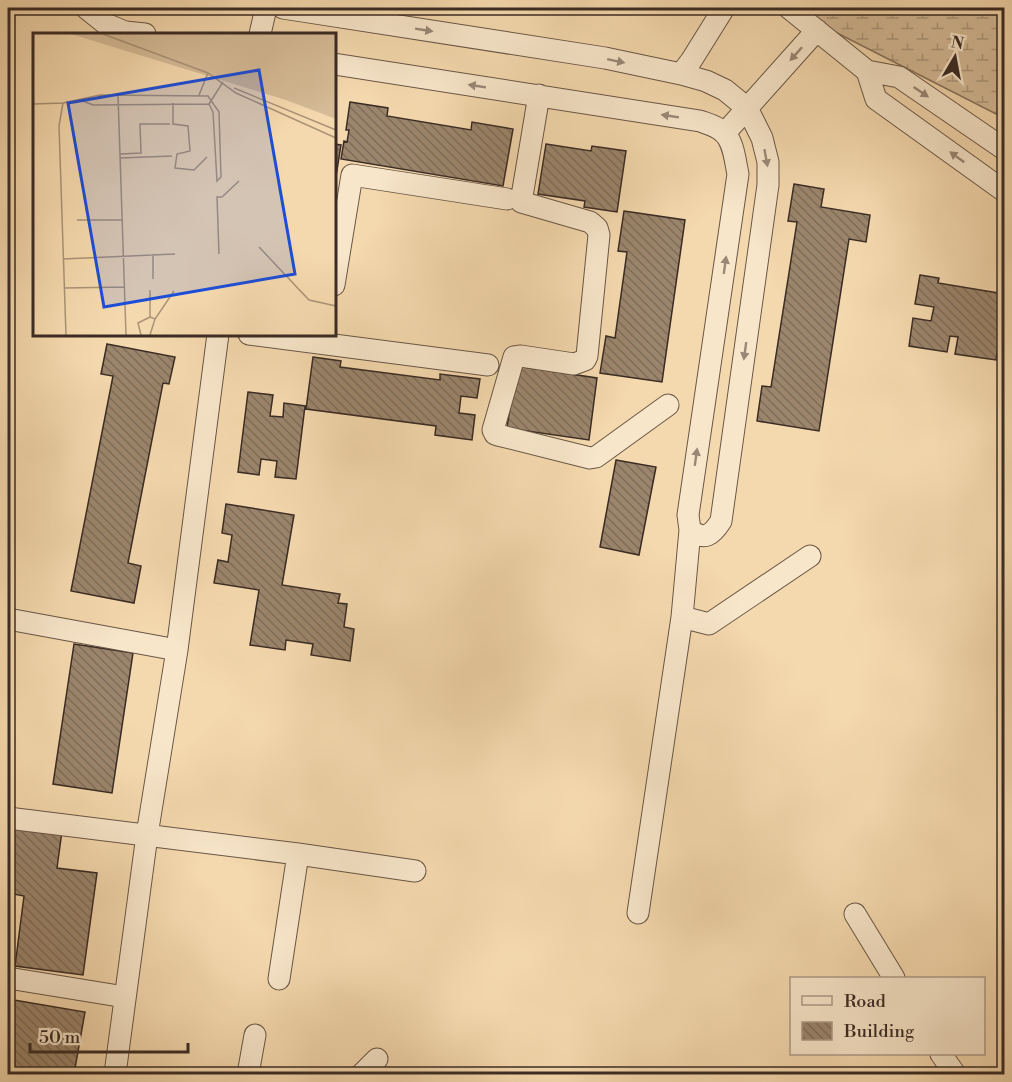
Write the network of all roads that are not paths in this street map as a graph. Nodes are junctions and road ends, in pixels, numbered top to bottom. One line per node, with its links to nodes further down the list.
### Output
1 (86, 8): 7 (street)
2 (266, 8): 8 (street)
3 (283, 8): 10 (street, one-way to 10)
4 (724, 8): 10 (street)
5 (789, 8): 6 (street)
6 (817, 30): 11 (street); 13 (street, one-way to 13)
7 (136, 33)
8 (260, 33)
9 (336, 64): 12 (street, one-way to 9)
10 (686, 67): 13 (street)
11 (867, 71): 15 (street, one-way to 15); 16 (street, one-way to 11)
12 (539, 95): 14 (street, one-way to 12); 22 (street)
13 (751, 103): 14 (street); 23 (street, one-way to 23)
14 (725, 133): 23 (street, one-way to 14)
15 (1005, 149)
16 (1005, 191)
17 (507, 199): 18 (street)
18 (336, 273)
19 (218, 336): 27 (street)
20 (264, 336): 21 (street)
21 (488, 365)
22 (668, 405)
23 (690, 530): 25 (street)
24 (810, 556): 25 (street)
25 (682, 617): 32 (street)
26 (8, 619): 27 (street)
27 (177, 650): 29 (street)
28 (8, 818): 29 (street)
29 (147, 835): 30 (street); 37 (street)
30 (298, 854): 31 (street); 36 (street)
31 (415, 871)
32 (638, 913)
33 (855, 914): 34 (street)
34 (893, 977)
35 (8, 978): 37 (street)
36 (279, 979)
37 (125, 998): 41 (street)
38 (255, 1035): 42 (street)
39 (942, 1055): 44 (street)
40 (377, 1059): 43 (street)
41 (115, 1074)
42 (248, 1074)
43 (362, 1074)
44 (955, 1074)

